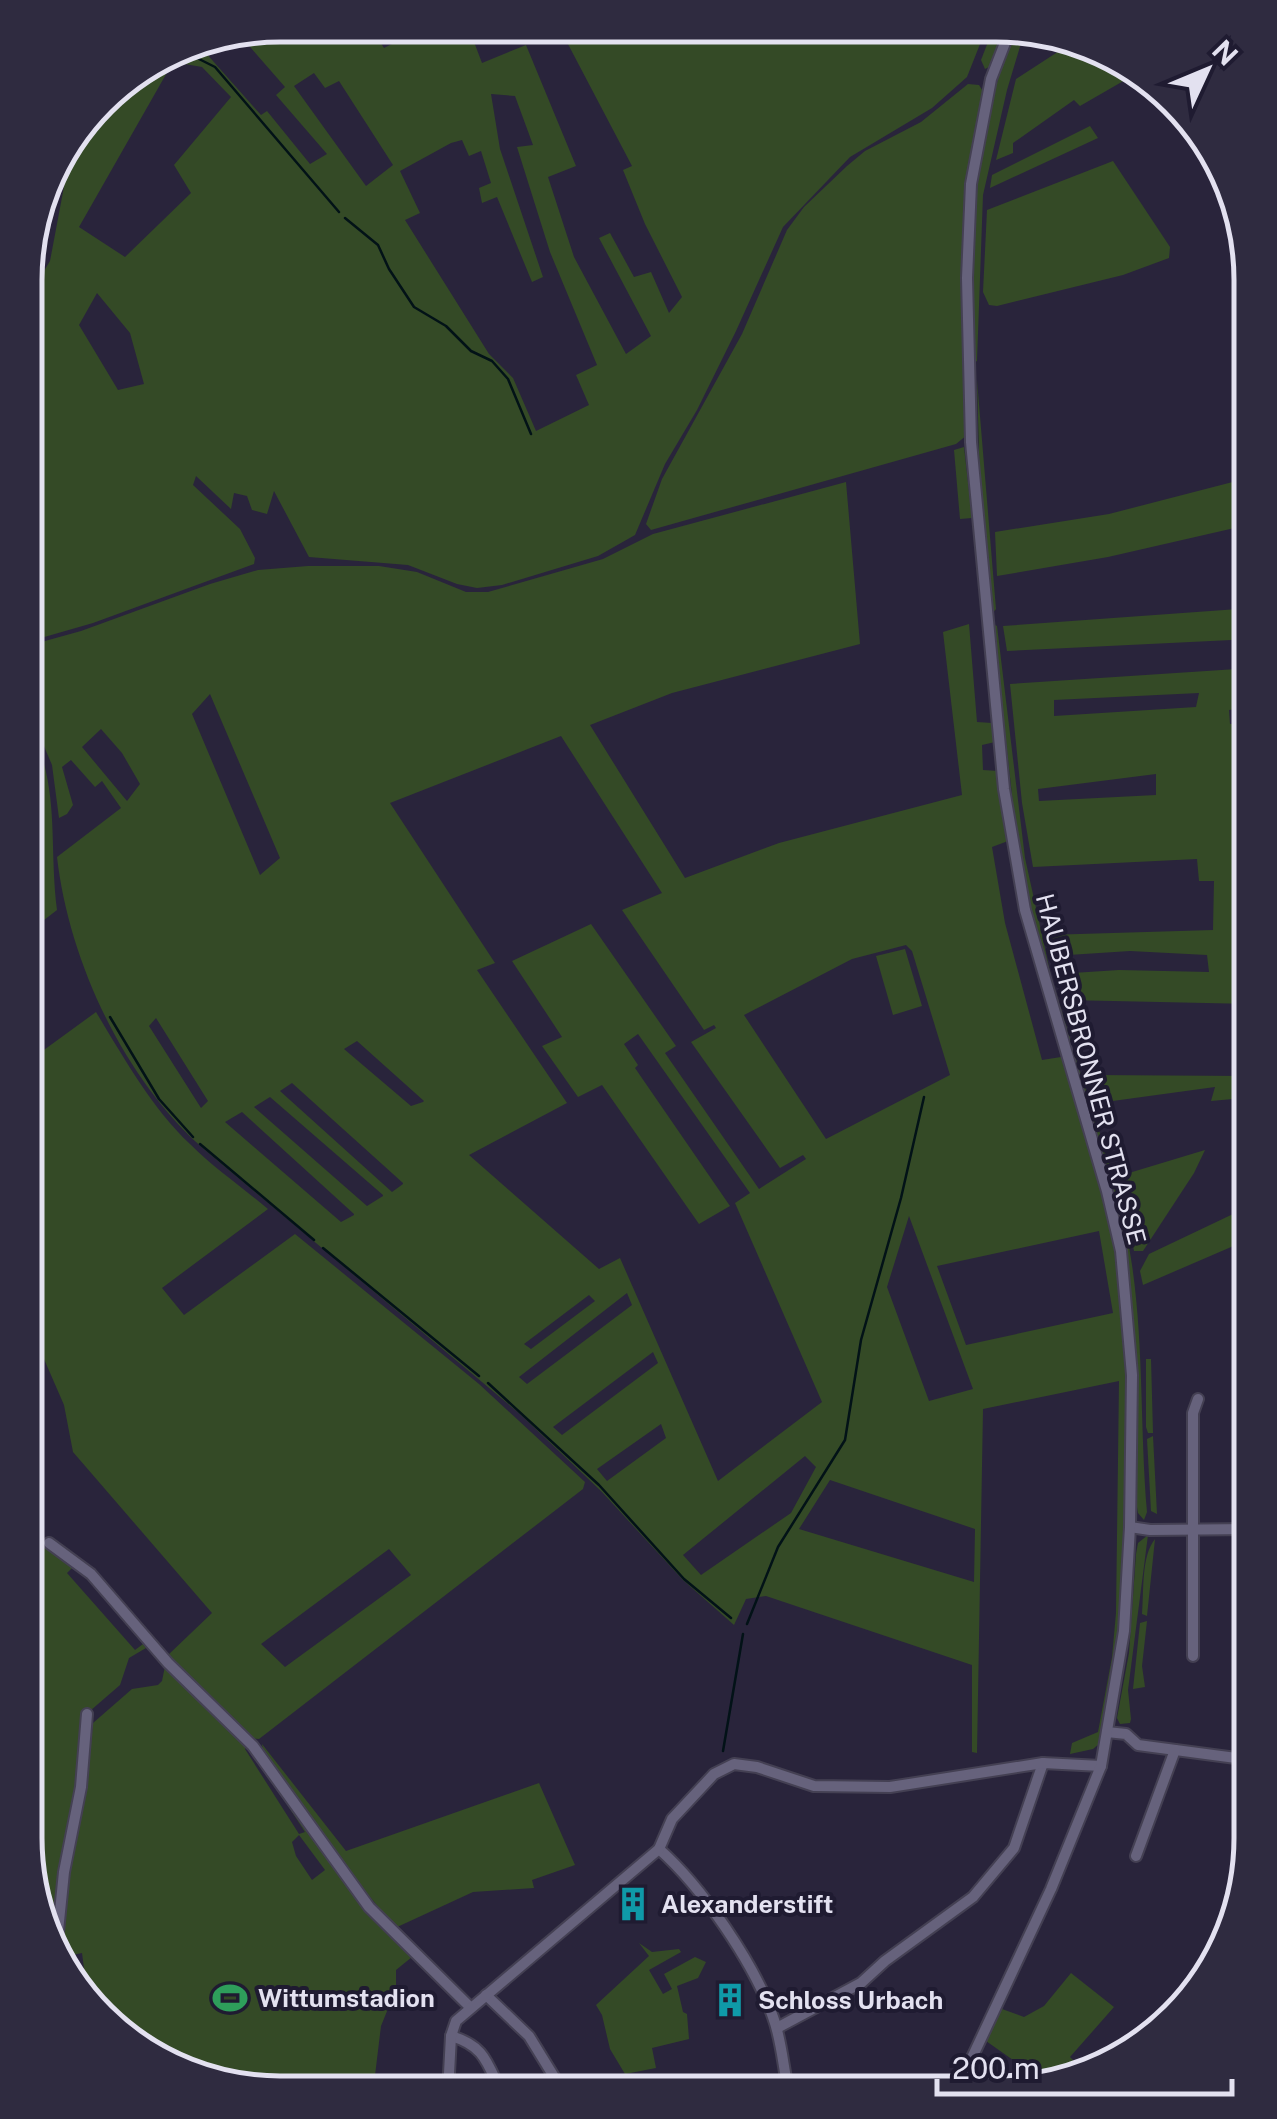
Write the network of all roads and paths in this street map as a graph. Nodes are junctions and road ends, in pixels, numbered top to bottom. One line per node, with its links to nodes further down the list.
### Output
1 (1005, 43): 3 (street, HAUBERSBRONNER STRASSE)
2 (1198, 1400): 5 (street)
3 (1130, 1527): 5 (street); 9 (street, HAUBERSBRONNER STRASSE)
4 (1234, 1529): 5 (street)
5 (1193, 1530): 7 (street)
6 (49, 1543): 18 (street)
7 (1193, 1656)
8 (87, 1714): 16 (street)
9 (1107, 1732): 10 (street); 13 (street, HAUBERSBRONNER STRASSE)
10 (1175, 1750): 11 (street); 15 (street)
11 (1234, 1758)
12 (1042, 1762): 13 (street); 14 (street); 19 (street)
13 (1101, 1766): 25 (street, HAUBERSBRONNER STRASSE)
14 (659, 1849): 17 (street); 19 (street)
15 (1136, 1856)
16 (59, 1924)
17 (486, 1995): 18 (street); 23 (street)
18 (470, 2007): 20 (street)
19 (776, 2028): 24 (street)
20 (451, 2036): 21 (street); 22 (street)
21 (449, 2076)
22 (493, 2076)
23 (554, 2076)
24 (786, 2076)
25 (962, 2076)

